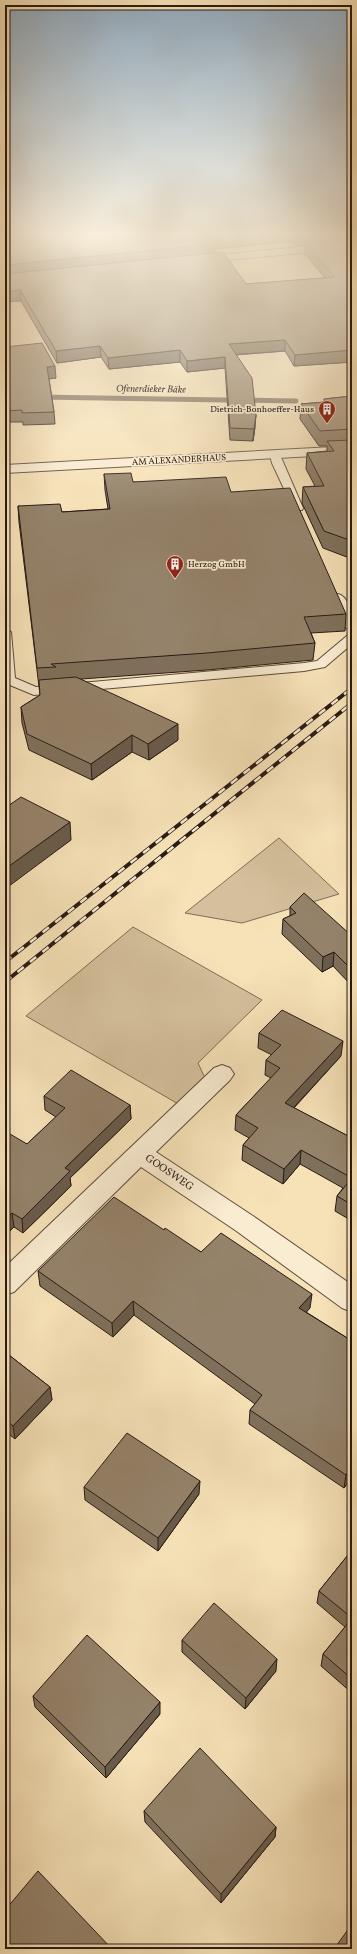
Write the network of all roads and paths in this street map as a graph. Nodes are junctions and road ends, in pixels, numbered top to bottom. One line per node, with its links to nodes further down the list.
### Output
1 (352, 450): 2 (street, AM ALEXANDERHAUS)
2 (274, 455): 3 (street, AM ALEXANDERHAUS); 4 (lane)
3 (5, 469)
4 (304, 521)
5 (333, 585): 6 (lane)
6 (352, 628)
7 (5, 632): 9 (lane)
8 (352, 638): 9 (lane)
9 (7, 680)
10 (222, 1074): 11 (street)
11 (139, 1153): 12 (street, GOOSWEG); 13 (street, GOOSWEG)
12 (5, 1284)
13 (352, 1300)

